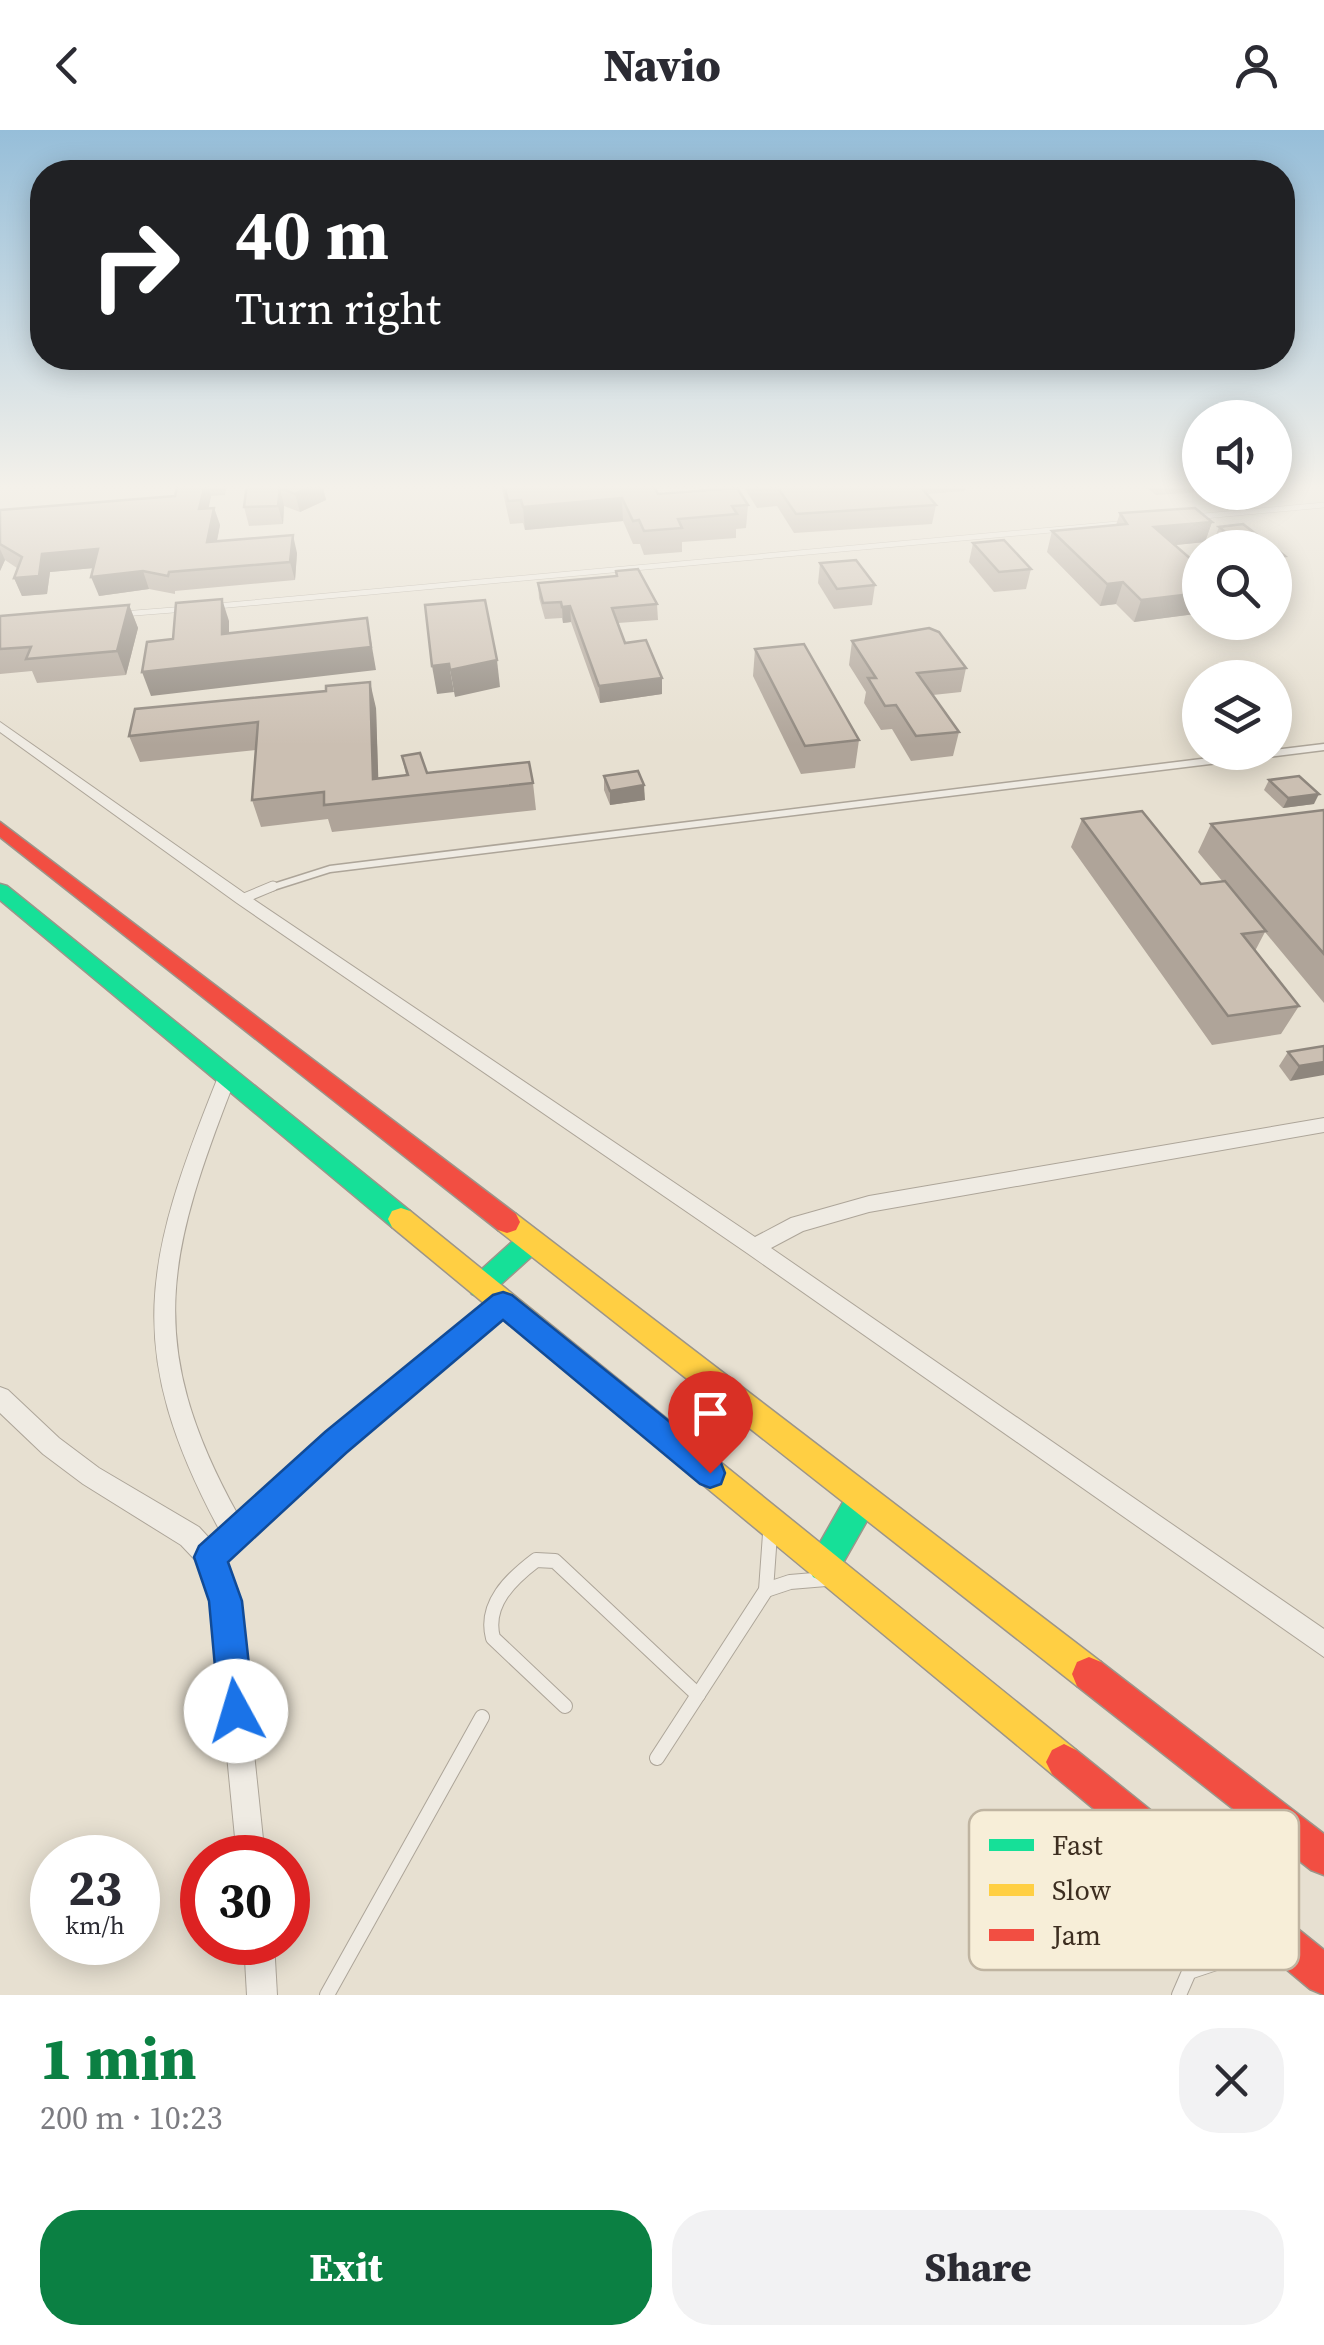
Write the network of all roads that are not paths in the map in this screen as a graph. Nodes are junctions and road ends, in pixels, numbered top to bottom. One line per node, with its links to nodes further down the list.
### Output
1 (599, 571): 2 (lane)
2 (118, 615)
3 (0, 726): 7 (street)
4 (1324, 747): 7 (lane)
5 (0, 828): 10 (street)
6 (0, 890): 8 (street)
7 (242, 899): 11 (street)
8 (227, 1076): 12 (street); 17 (street)
9 (1324, 1125): 11 (street)
10 (531, 1241): 12 (street); 15 (street)
11 (754, 1246): 21 (street)
12 (481, 1286): 13 (street)
13 (503, 1304): 16 (street); 17 (street)
14 (0, 1398): 18 (street)
15 (862, 1499): 19 (street); 27 (street)
16 (770, 1522): 19 (street); 20 (lane)
17 (235, 1534): 18 (street)
18 (210, 1557): 28 (street)
19 (833, 1573): 20 (lane); 26 (street)
20 (766, 1590): 22 (lane)
21 (1324, 1644)
22 (698, 1695): 23 (lane); 25 (lane)
23 (565, 1706)
24 (482, 1716): 37 (lane)
25 (657, 1758)
26 (1121, 1810)
27 (1263, 1810)
28 (249, 1835)
29 (1299, 1838): 30 (street)
30 (1324, 1857)
31 (1299, 1954): 35 (street)
32 (261, 1965): 36 (street)
33 (1195, 1970): 34 (lane)
34 (1190, 1972): 38 (lane)
35 (1324, 1975)
36 (262, 1995)
37 (326, 1995)
38 (1180, 1995)

